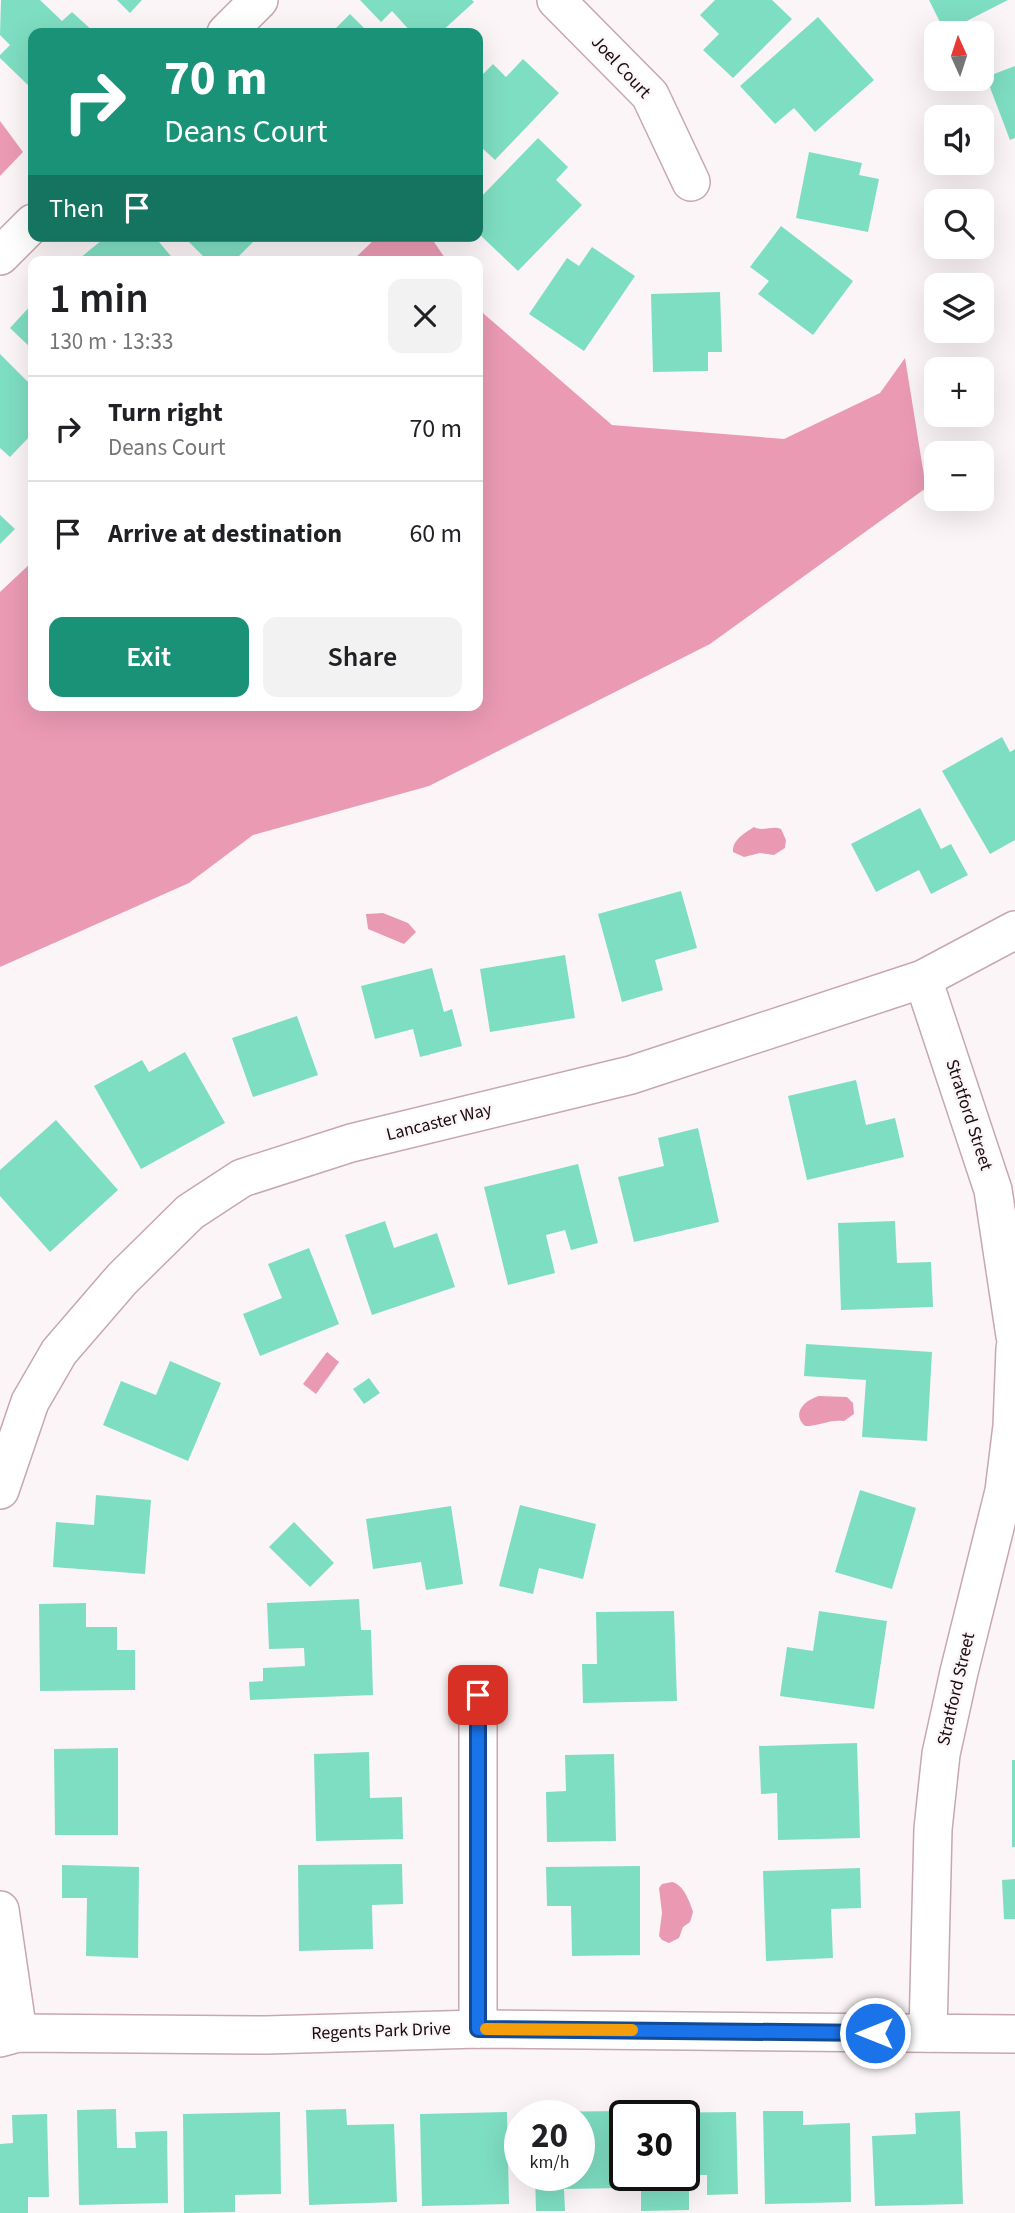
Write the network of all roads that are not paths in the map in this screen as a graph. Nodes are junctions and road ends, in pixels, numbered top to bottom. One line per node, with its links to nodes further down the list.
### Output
1 (259, 0): 3 (street)
2 (556, 0): 4 (street, Joel Court)
3 (231, 28)
4 (691, 181)
5 (28, 228): 6 (street)
6 (0, 256)
7 (1015, 930): 8 (street, Lancaster Way)
8 (923, 979): 9 (street, Stratford Street); 11 (street, Lancaster Way)
9 (1015, 1336)
10 (1015, 1349): 15 (street, Stratford Street)
11 (0, 1490)
12 (478, 1695): 14 (street)
13 (0, 1910): 17 (street)
14 (478, 2029): 15 (street, Regents Park Drive); 17 (street, Regents Park Drive)
15 (928, 2033): 16 (street, Regents Park Drive)
16 (1015, 2034)
17 (9, 2035)

